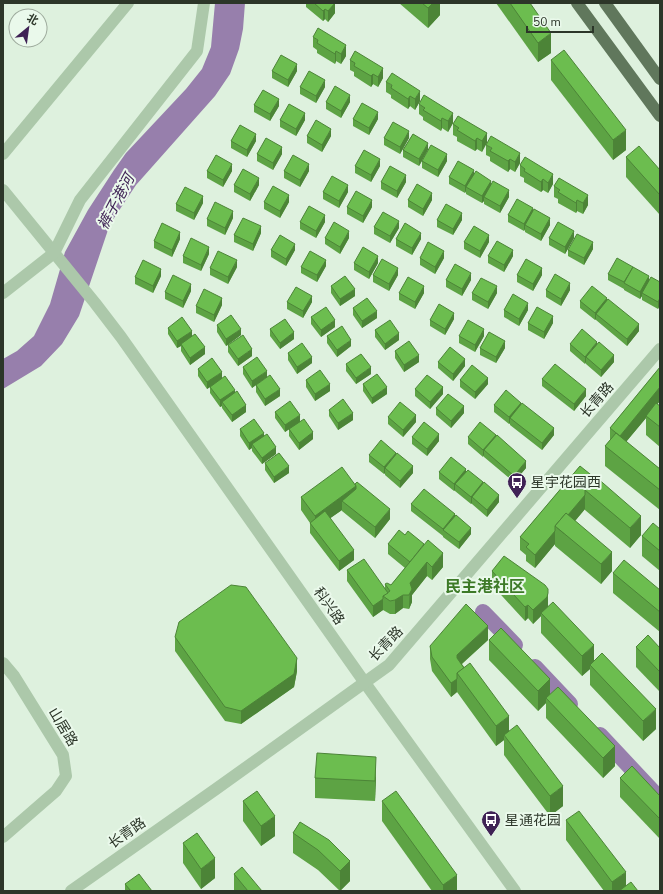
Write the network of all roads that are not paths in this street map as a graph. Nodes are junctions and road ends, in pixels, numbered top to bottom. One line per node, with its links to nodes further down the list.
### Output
1 (128, 3): 7 (street)
2 (204, 3): 9 (street)
3 (577, 3): 6 (main road)
4 (604, 3): 5 (main road)
5 (660, 79)
6 (660, 116)
7 (3, 154)
8 (3, 190): 9 (street, 科兴路)
9 (57, 256): 10 (street); 13 (street, 科兴路)
10 (3, 293)
11 (660, 349): 13 (street, 长青路)
12 (3, 663): 14 (street, 山居路)
13 (365, 683): 15 (street, 长青路); 16 (street, 科兴路)
14 (3, 837)
15 (71, 891)
16 (515, 891)

